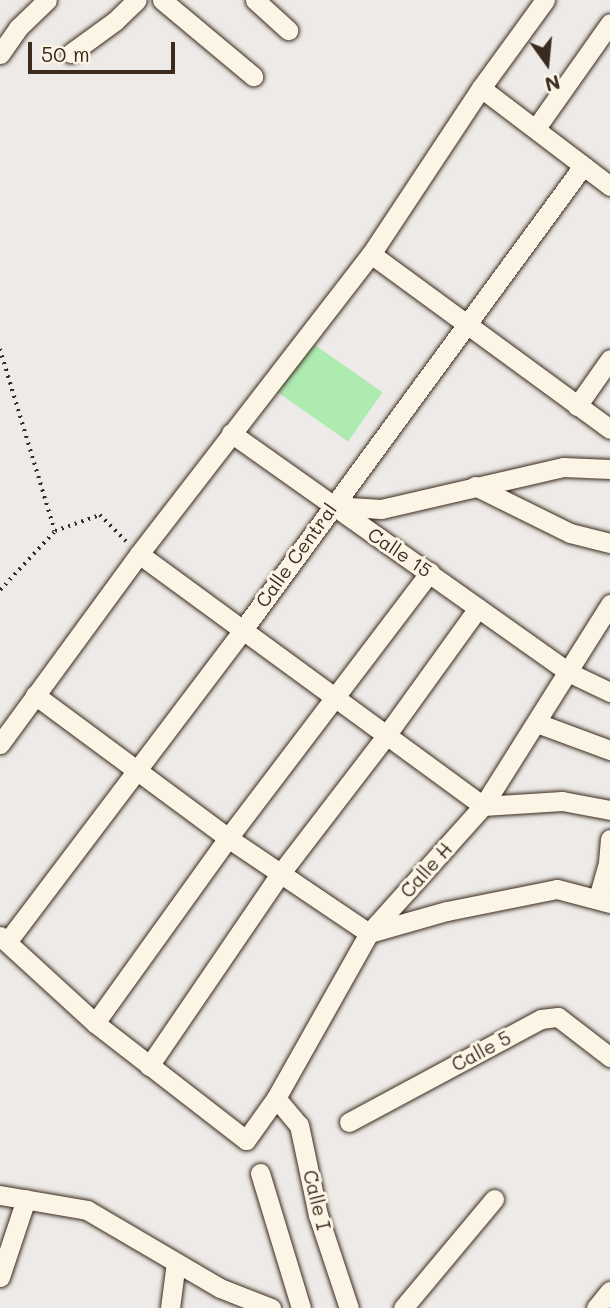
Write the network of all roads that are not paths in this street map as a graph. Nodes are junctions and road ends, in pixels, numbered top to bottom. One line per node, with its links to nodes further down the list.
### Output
1 (47, 0): 9 (street)
2 (137, 0): 8 (street)
3 (162, 0): 10 (street)
4 (256, 0): 7 (street)
5 (545, 0): 11 (street)
6 (610, 23): 12 (street)
7 (288, 30)
8 (71, 53)
9 (0, 54)
10 (253, 76)
11 (481, 88): 12 (street); 15 (street)
12 (536, 128): 13 (street)
13 (583, 166): 14 (street); 16 (street, Calle Central)
14 (610, 186)
15 (371, 254): 16 (street); 20 (street)
16 (466, 322): 18 (street); 23 (street, Calle Central)
17 (610, 359): 18 (street)
18 (577, 406): 19 (street)
19 (610, 429)
20 (231, 433): 23 (street, Calle 15); 25 (street)
21 (610, 469): 22 (street)
22 (475, 486): 23 (street); 24 (street)
23 (332, 505): 26 (street, Calle 15); 29 (street, Calle Central)
24 (610, 543)
25 (139, 554): 29 (street); 32 (street)
26 (430, 572): 28 (street, Calle 15); 33 (street)
27 (610, 604): 30 (street, Calle H)
28 (478, 608): 30 (street, Calle 15); 35 (street)
29 (242, 631): 33 (street); 38 (street, Calle Central)
30 (568, 672): 31 (street, Calle 15); 34 (street, Calle H)
31 (610, 692)
32 (35, 695): 36 (street); 38 (street)
33 (335, 699): 35 (street); 41 (street)
34 (537, 723): 37 (street); 39 (street, Calle H)
35 (385, 737): 39 (street); 43 (street)
36 (0, 744)
37 (610, 750)
38 (137, 768): 41 (street); 46 (street, Calle Central)
39 (483, 806): 40 (street); 45 (street, Calle H)
40 (610, 810)
41 (228, 838): 43 (street); 47 (street)
42 (610, 839): 44 (street)
43 (280, 874): 45 (street); 49 (street)
44 (604, 900): 45 (street)
45 (369, 933): 50 (street, Calle H)
46 (4, 939): 47 (street)
47 (95, 1023): 49 (street)
48 (610, 1057): 51 (street, Calle 5)
49 (149, 1066): 50 (street, Calle H)
50 (276, 1098): 62 (street, Calle I)
51 (349, 1122)
52 (260, 1173): 61 (street)
53 (0, 1195): 54 (street)
54 (26, 1199): 56 (street); 57 (street)
55 (494, 1199): 63 (street)
56 (176, 1262): 59 (street); 60 (street)
57 (0, 1277)
58 (610, 1291): 64 (street)
59 (170, 1308)
60 (271, 1308)
61 (301, 1308)
62 (349, 1308)
63 (403, 1308)
64 (596, 1308)

